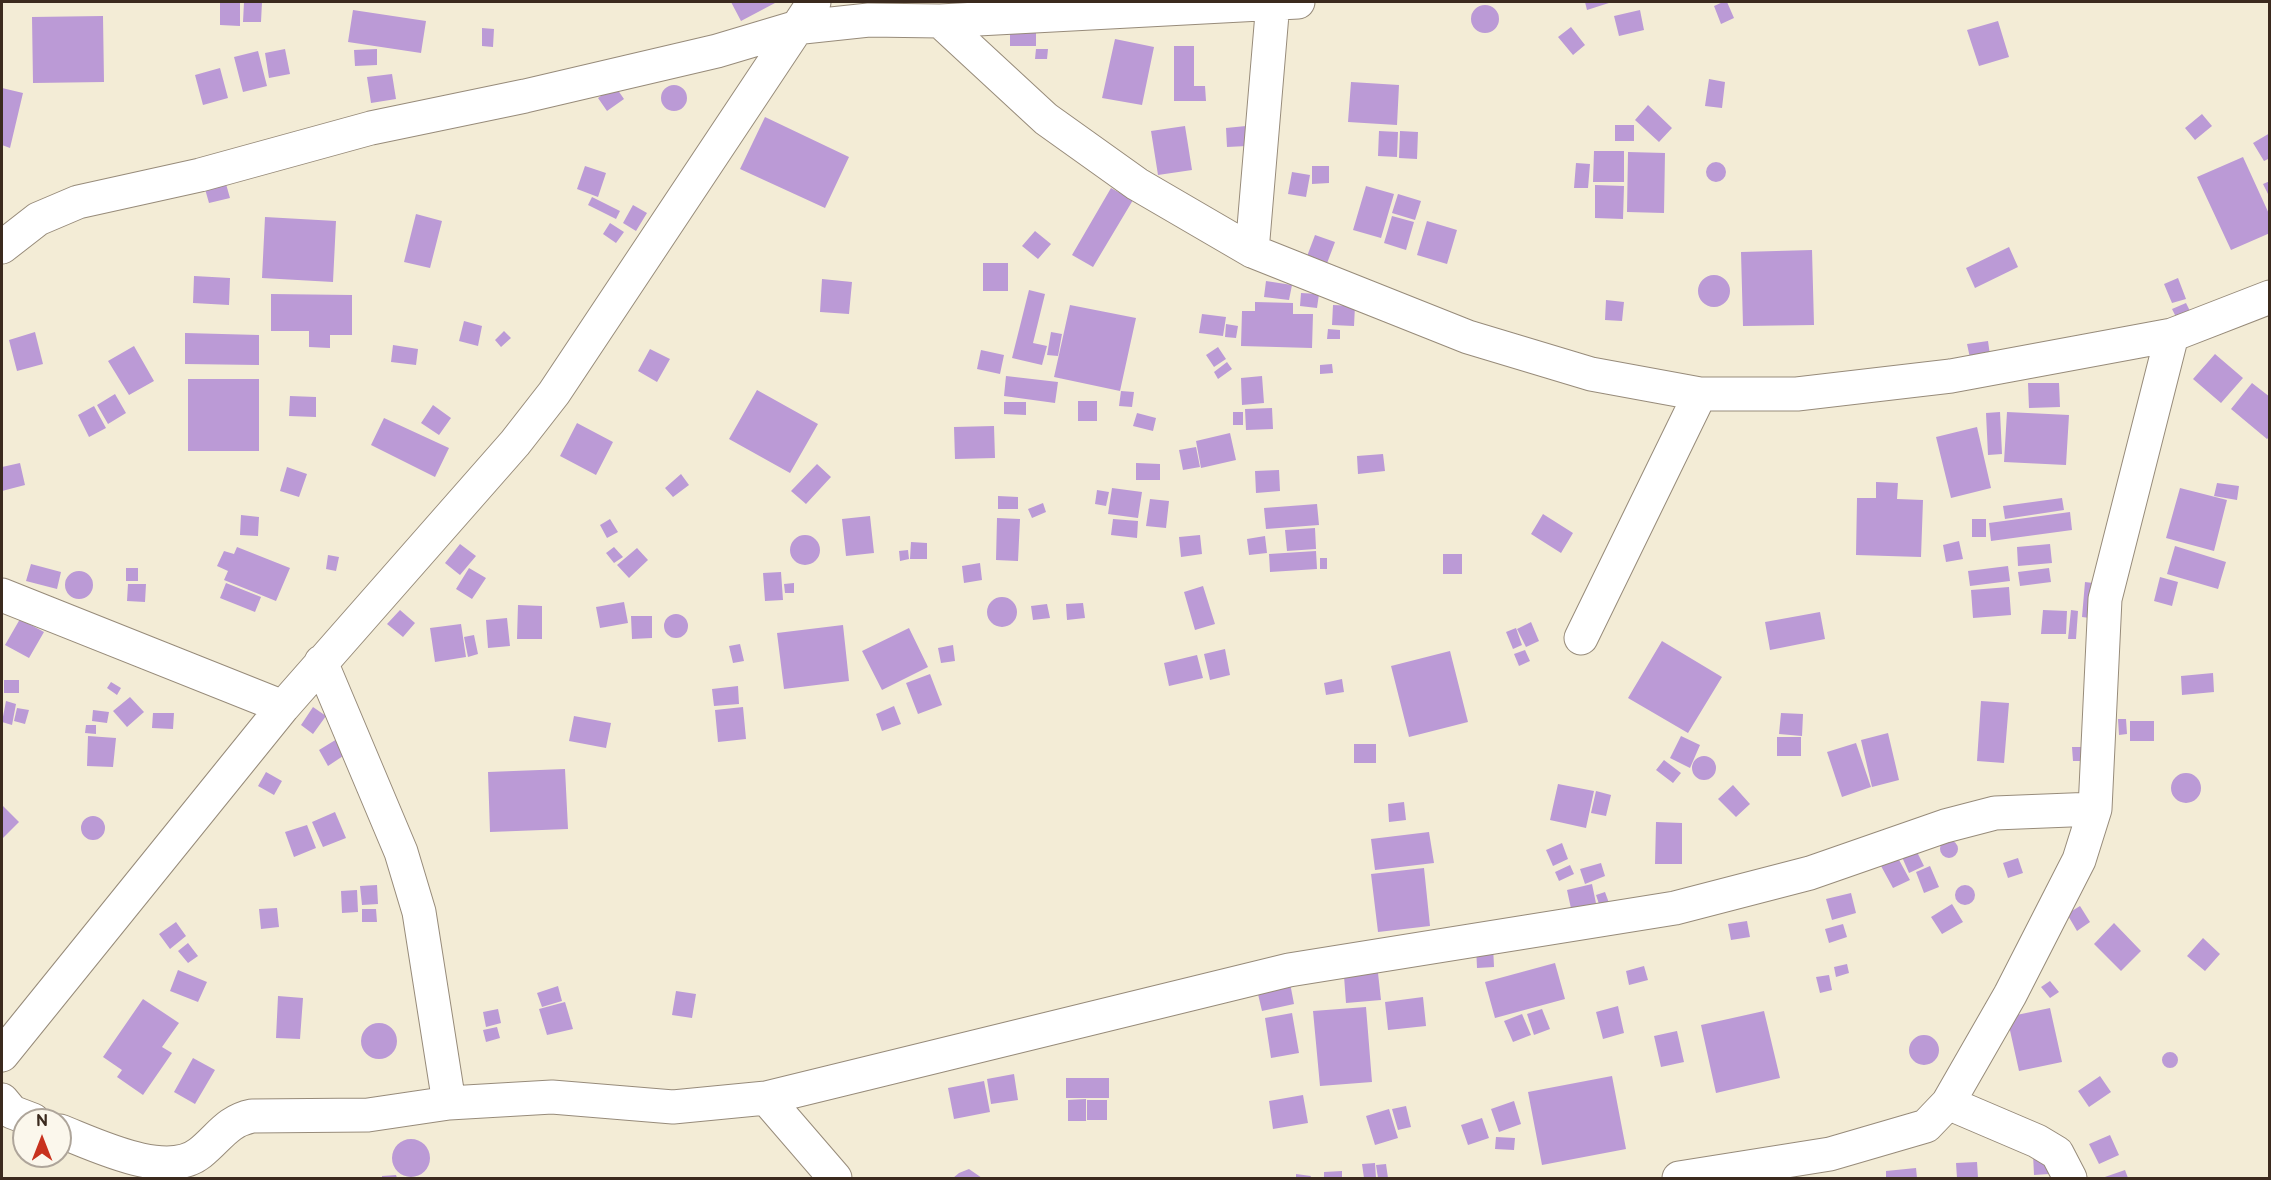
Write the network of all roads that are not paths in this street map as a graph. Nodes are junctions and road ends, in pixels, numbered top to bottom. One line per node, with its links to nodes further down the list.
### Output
1 (814, 2): 4 (street)
2 (1281, 3): 3 (street); 6 (street)
3 (940, 21): 4 (street); 6 (street)
4 (794, 28): 5 (street); 12 (street)
5 (2, 247)
6 (1252, 251): 9 (street)
7 (2270, 297): 8 (street)
8 (2172, 335): 9 (street); 14 (street)
9 (1700, 394): 11 (street)
10 (2, 595): 13 (street)
11 (1581, 638)
12 (321, 662): 13 (street); 18 (street)
13 (283, 707): 15 (street)
14 (2095, 809): 16 (street); 19 (street)
15 (2, 1055)
16 (766, 1098): 18 (street); 22 (street)
17 (2, 1100): 20 (street)
18 (448, 1103): 21 (street)
19 (1948, 1103): 23 (street); 24 (street)
20 (12, 1112)
21 (72, 1136)
22 (835, 1179)
23 (1679, 1179)
24 (2070, 1179)

